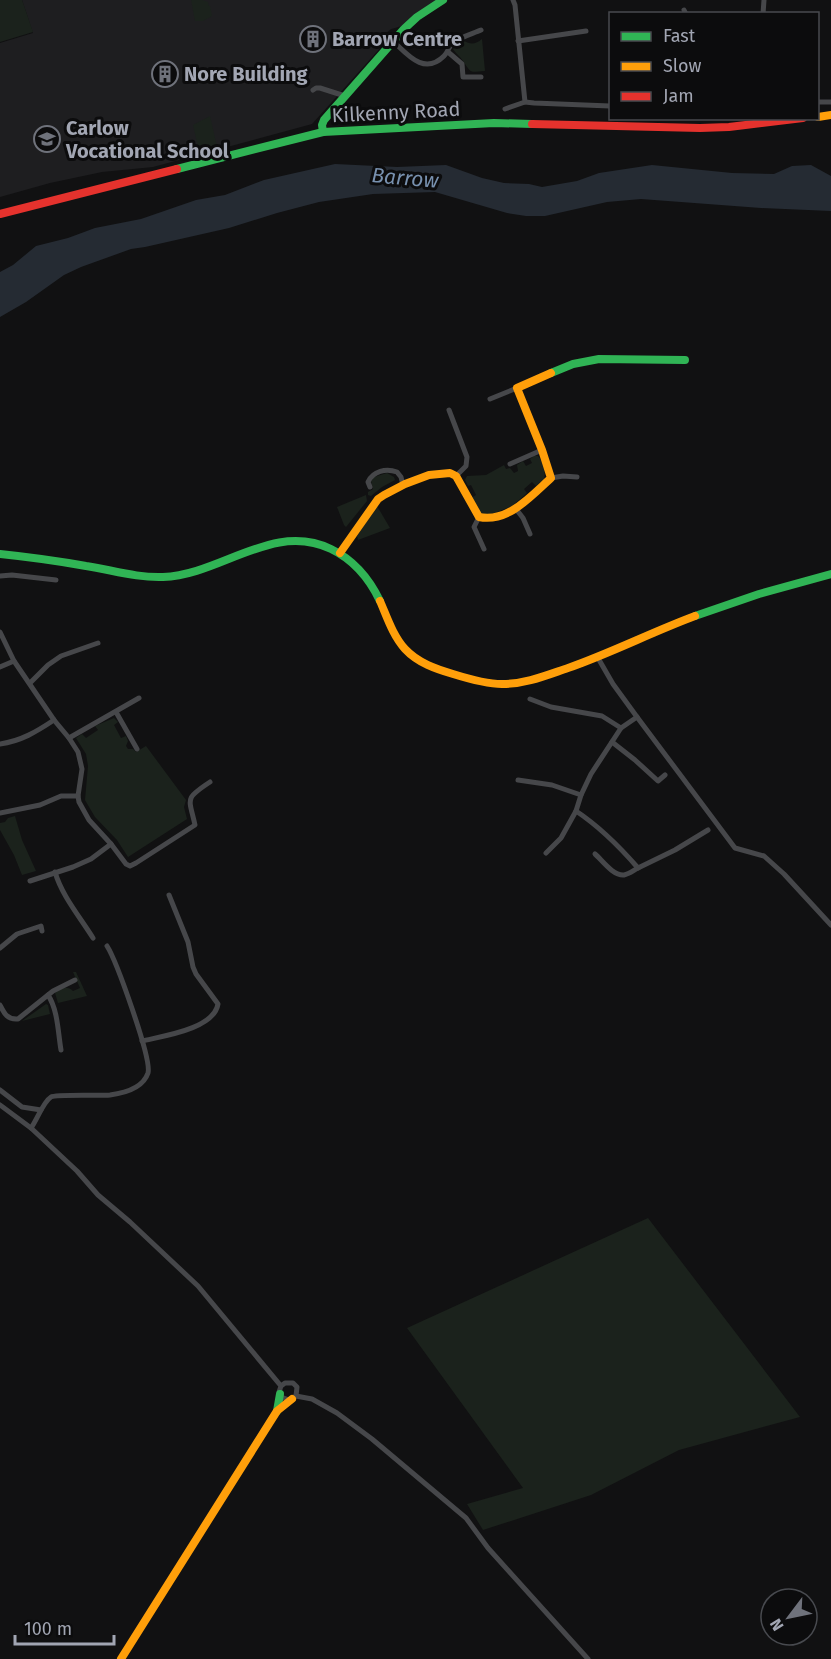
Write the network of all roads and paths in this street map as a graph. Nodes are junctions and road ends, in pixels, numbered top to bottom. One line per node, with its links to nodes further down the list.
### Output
1 (443, 0): 5 (street)
2 (513, 0): 6 (street)
3 (482, 30): 7 (street)
4 (586, 31): 6 (street)
5 (393, 41): 7 (street); 10 (street)
6 (518, 42): 11 (street)
7 (448, 52): 8 (street)
8 (481, 77)
9 (313, 90): 10 (street)
10 (345, 96): 15 (street)
11 (525, 102): 12 (street); 13 (street)
12 (609, 106)
13 (504, 109)
14 (787, 120): 15 (street, Kilkenny Road)
15 (323, 132): 16 (street, Kilkenny Road)
16 (0, 214)
17 (685, 360): 18 (street)
18 (517, 388): 19 (street); 21 (street)
19 (490, 399)
20 (449, 410): 23 (street)
21 (542, 450): 22 (street); 25 (street)
22 (510, 464)
23 (456, 476): 26 (street); 29 (street)
24 (577, 477): 25 (street)
25 (551, 478): 28 (street)
26 (403, 486): 27 (street); 32 (street)
27 (370, 487)
28 (516, 509): 29 (street); 30 (street)
29 (479, 518): 31 (street)
30 (531, 534)
31 (484, 549)
32 (340, 553): 33 (street); 39 (street)
33 (0, 554)
34 (831, 574): 39 (street)
35 (0, 576): 36 (street)
36 (56, 580)
37 (0, 632): 40 (street)
38 (98, 643): 42 (street)
39 (598, 658): 46 (street)
40 (15, 661): 41 (street); 42 (street)
41 (0, 667)
42 (30, 683): 47 (street)
43 (139, 698): 45 (street)
44 (530, 699): 48 (street)
45 (116, 712): 49 (street); 52 (street)
46 (637, 717): 48 (street); 68 (street)
47 (54, 720): 49 (street); 51 (street)
48 (621, 728): 50 (street)
49 (69, 738): 57 (street)
50 (612, 742): 53 (street); 56 (street)
51 (0, 744)
52 (137, 749)
53 (665, 775)
54 (519, 780): 56 (street)
55 (210, 782): 61 (street)
56 (581, 795): 58 (street)
57 (78, 796): 59 (street); 61 (street)
58 (576, 811): 62 (street); 64 (street)
59 (0, 813)
60 (708, 830): 64 (street)
61 (111, 843): 65 (street)
62 (546, 853)
63 (595, 854): 64 (street)
64 (638, 868)
65 (55, 872): 66 (street); 70 (street)
66 (30, 881)
67 (169, 895): 76 (street)
68 (831, 925)
69 (42, 931): 72 (street)
70 (93, 938)
71 (107, 945): 76 (street)
72 (0, 948)
73 (75, 980): 74 (street)
74 (48, 995): 75 (street); 77 (street)
75 (0, 1005)
76 (142, 1041): 80 (street)
77 (61, 1050)
78 (0, 1090): 80 (street)
79 (0, 1105): 81 (street)
80 (41, 1110): 81 (street)
81 (31, 1128): 82 (street)
82 (280, 1390): 83 (street); 83 (street); 84 (street)
83 (294, 1397): 84 (street); 86 (street)
84 (277, 1411): 85 (street)
85 (121, 1659)
86 (588, 1659)

